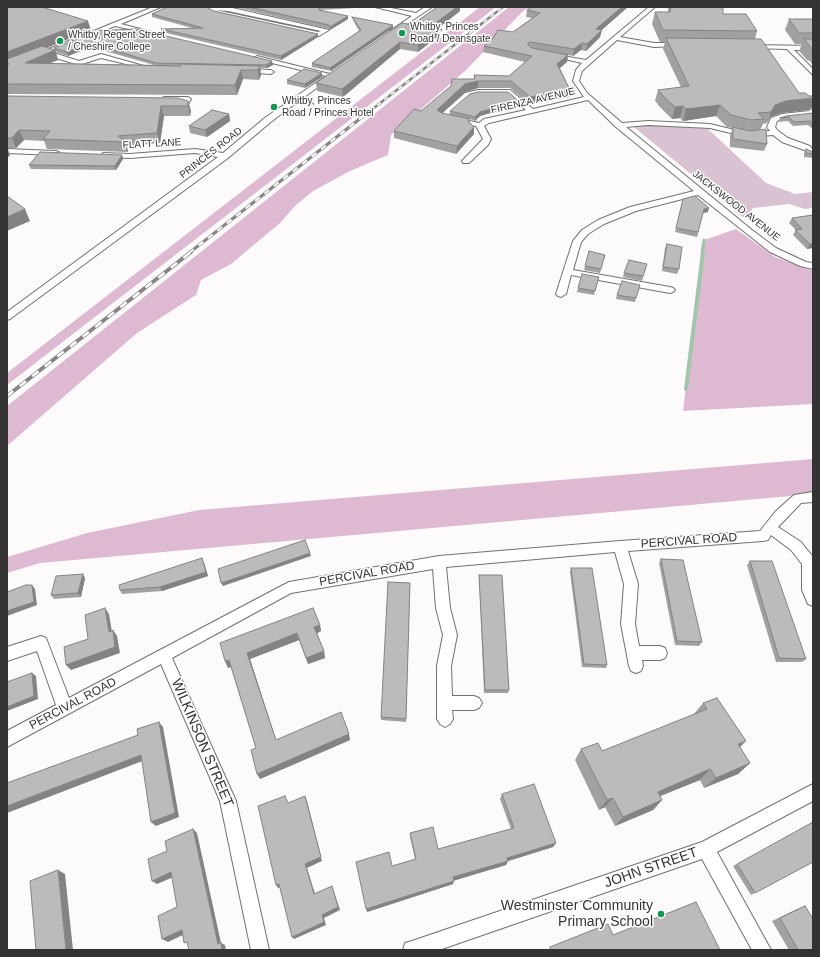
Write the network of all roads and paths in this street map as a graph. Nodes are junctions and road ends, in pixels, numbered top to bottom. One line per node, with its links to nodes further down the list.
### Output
1 (158, 7): 8 (street)
2 (206, 7): 7 (street); 9 (street)
3 (378, 7): 6 (street)
4 (429, 7): 6 (street)
5 (652, 7): 11 (street)
6 (418, 15): 12 (street)
7 (281, 20): 9 (street); 9 (street)
8 (114, 24): 10 (street); 17 (street)
9 (274, 24)
10 (160, 35)
11 (616, 38): 13 (street); 21 (street)
12 (383, 39)
13 (691, 46)
14 (742, 47): 15 (street)
15 (788, 48): 16 (street); 29 (street)
16 (813, 48)
17 (45, 52): 19 (street); 22 (street)
18 (545, 54): 21 (street)
19 (32, 57)
20 (252, 57): 40 (street, PRINCES ROAD)
21 (587, 62): 30 (street, JACKSWOOD AVENUE)
22 (79, 63): 23 (street); 25 (street)
23 (84, 68)
24 (122, 69): 25 (street)
25 (152, 70): 26 (street)
26 (160, 70)
27 (239, 71): 28 (street)
28 (271, 72)
29 (813, 73)
30 (589, 98): 32 (street, FIRENZA AVENUE); 33 (street, JACKSWOOD AVENUE)
31 (813, 110): 35 (street)
32 (532, 111): 34 (street, FIRENZA AVENUE); 34 (street)
33 (619, 125): 35 (street); 42 (street, JACKSWOOD AVENUE)
34 (480, 126): 41 (street, FIRENZA AVENUE)
35 (775, 134): 38 (street)
36 (7, 151): 37 (street)
37 (61, 153)
38 (813, 154)
39 (99, 155): 40 (street, FLATT LANE)
40 (225, 156): 47 (street, PRINCES ROAD)
41 (466, 161)
42 (700, 192): 43 (street, JACKSWOOD AVENUE); 44 (street)
43 (813, 266)
44 (568, 272): 45 (street); 46 (street)
45 (670, 290)
46 (561, 294)
47 (8, 315)
48 (813, 497): 49 (street)
49 (766, 532): 50 (street, PERCIVAL ROAD); 52 (street)
50 (620, 546): 51 (street, PERCIVAL ROAD); 53 (street)
51 (439, 562): 55 (street, PERCIVAL ROAD); 56 (street)
52 (813, 600)
53 (660, 653)
54 (7, 654): 58 (street)
55 (164, 655): 58 (street, PERCIVAL ROAD); 63 (street, WILKINSON STREET)
56 (445, 703): 57 (street); 59 (street)
57 (474, 704)
58 (65, 708): 60 (street, PERCIVAL ROAD)
59 (445, 719)
60 (7, 739)
61 (813, 792): 62 (street, JOHN STREET)
62 (706, 849): 64 (street, JOHN STREET); 65 (street)
63 (260, 950)
64 (412, 950)
65 (762, 950)

